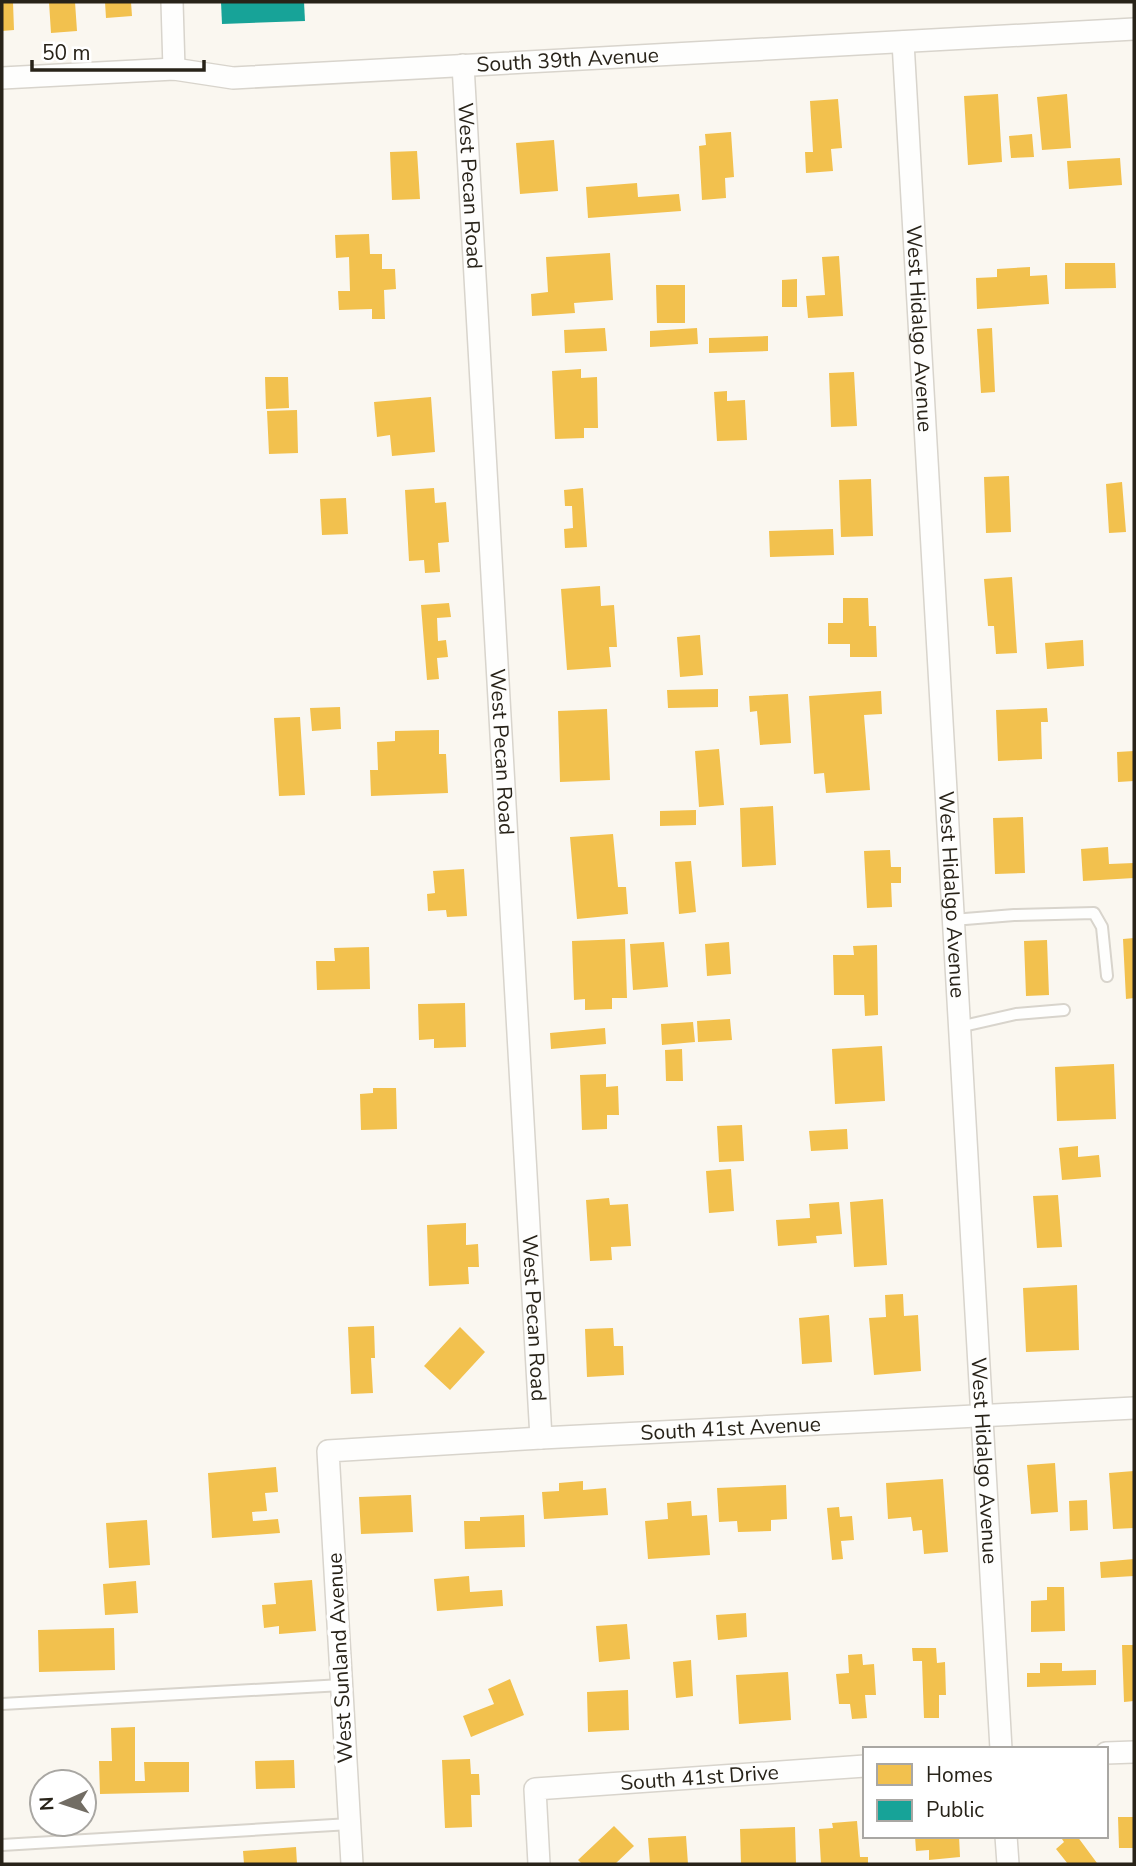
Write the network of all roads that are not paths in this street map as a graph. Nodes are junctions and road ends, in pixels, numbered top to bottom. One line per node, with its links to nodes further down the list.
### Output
1 (172, 2): 5 (street)
2 (1134, 29): 3 (street, South 39th Avenue)
3 (903, 42): 4 (street, South 39th Avenue); 7 (street, West Hidalgo Avenue)
4 (463, 65): 5 (street, South 39th Avenue); 13 (street, West Pecan Road)
5 (174, 69): 6 (street, South 39th Avenue)
6 (2, 78)
7 (953, 920): 8 (lane); 10 (street, West Hidalgo Avenue)
8 (1107, 976)
9 (1064, 1010): 10 (lane)
10 (959, 1027): 12 (street, West Hidalgo Avenue)
11 (1134, 1408): 12 (street, South 41st Avenue)
12 (981, 1416): 13 (street, South 41st Avenue); 17 (street, West Hidalgo Avenue)
13 (541, 1438): 14 (street, South 41st Avenue)
14 (328, 1451): 15 (street, West Sunland Avenue)
15 (342, 1685): 16 (lane); 21 (street, West Sunland Avenue)
16 (2, 1704)
17 (1002, 1747)
18 (1134, 1752): 19 (street)
19 (1108, 1753)
20 (863, 1766): 25 (street, South 41st Drive)
21 (350, 1824): 23 (lane); 24 (street, West Sunland Avenue)
22 (1006, 1838): 26 (street)
23 (2, 1845)
24 (352, 1864)
25 (539, 1864)
26 (1008, 1864)

